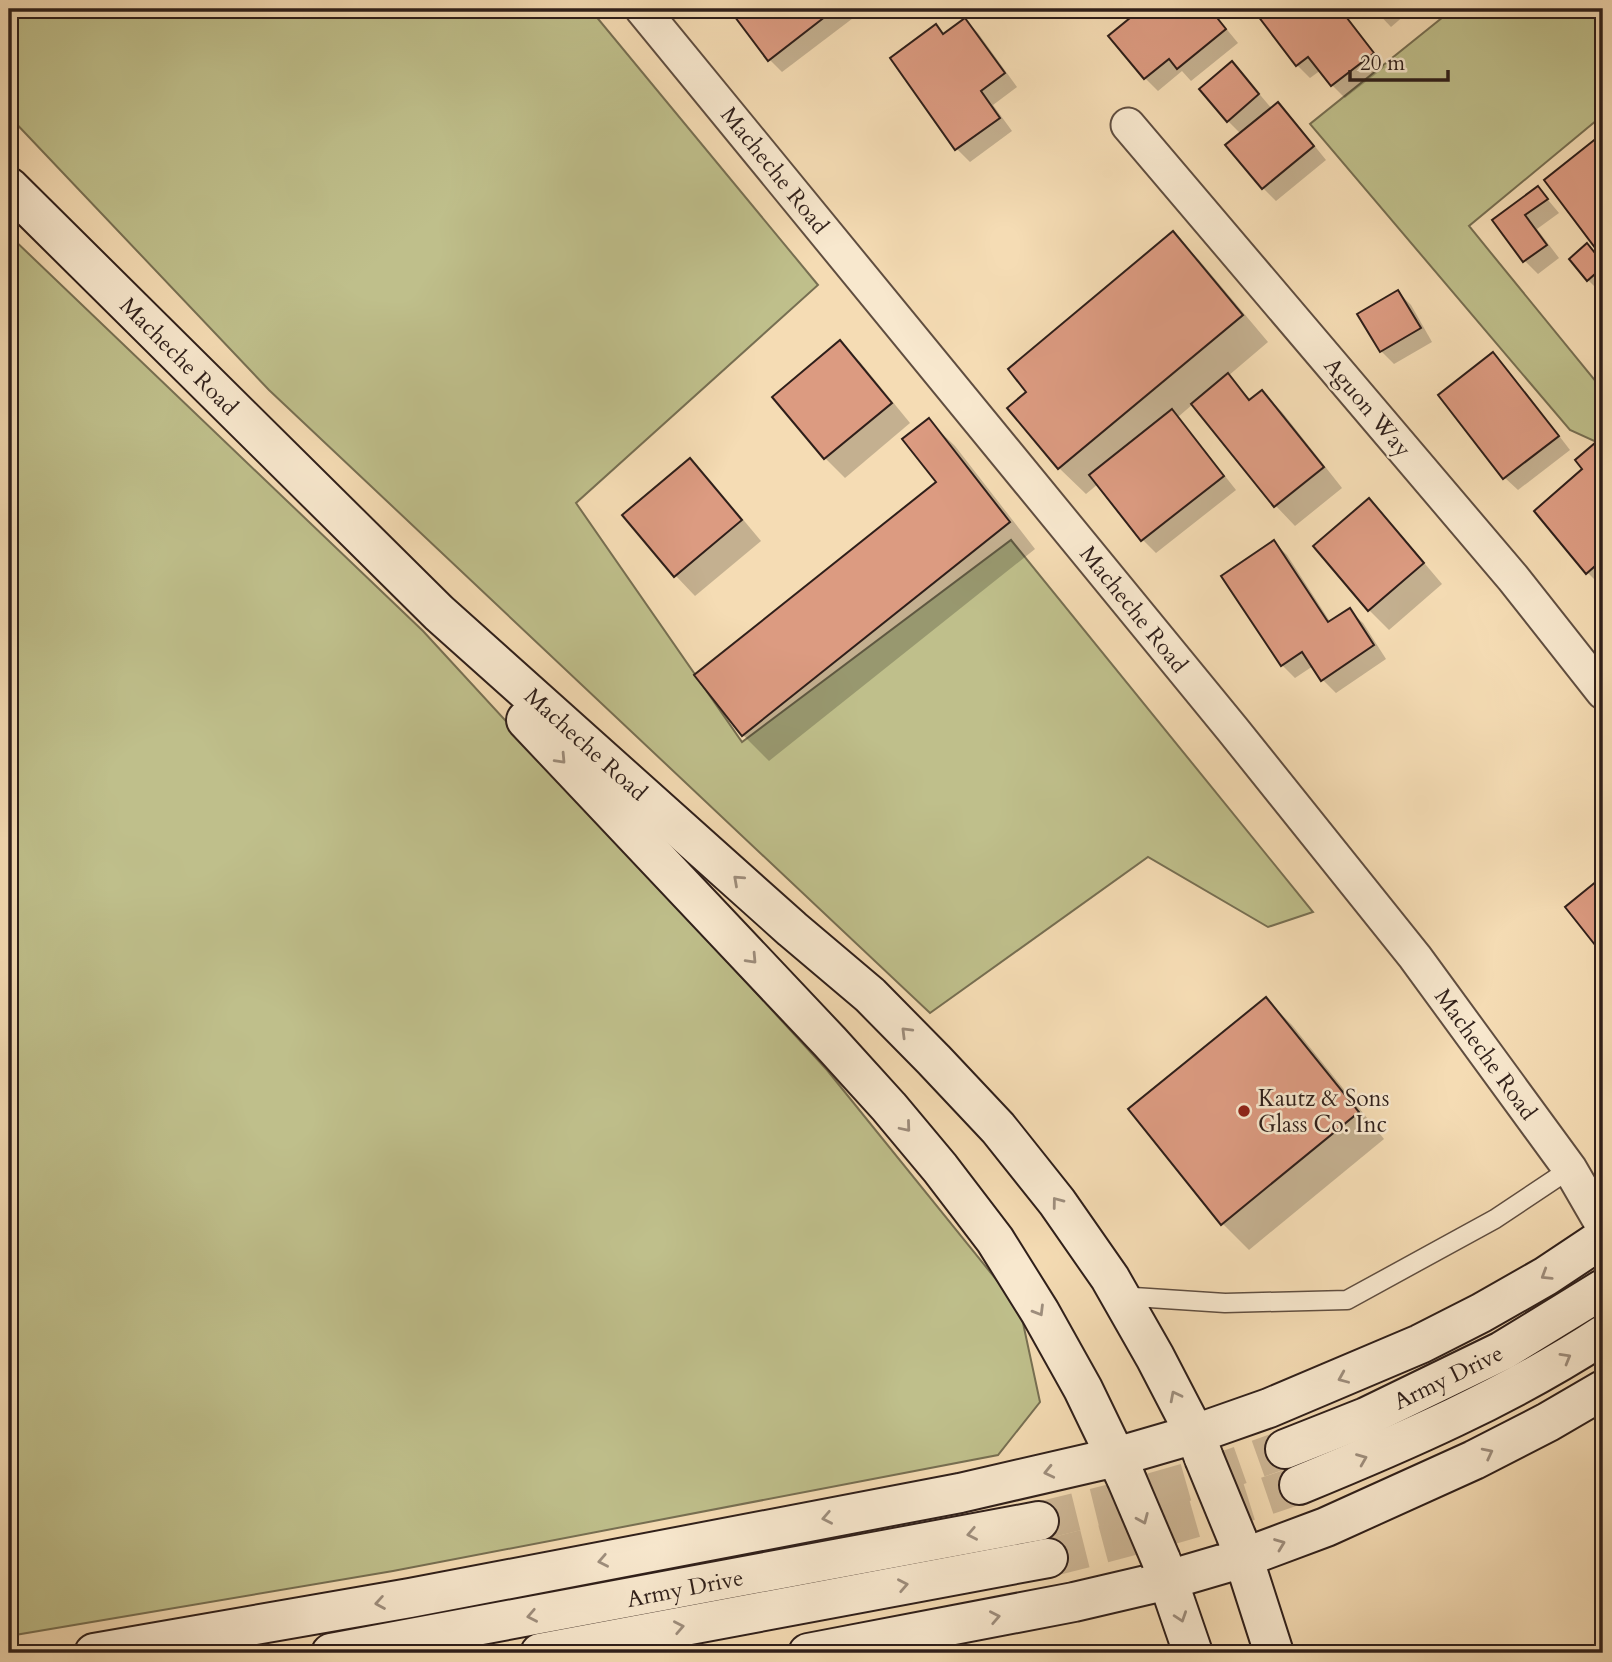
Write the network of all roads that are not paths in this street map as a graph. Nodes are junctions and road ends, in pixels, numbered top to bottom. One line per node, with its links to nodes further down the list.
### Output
1 (642, 9): 6 (street, Macheche Road)
2 (1128, 125): 5 (street, Aguon Way)
3 (9, 187): 4 (main road, Macheche Road)
4 (439, 613): 10 (main road, Macheche Road, one-way to 4); 15 (main road, Macheche Road, one-way to 15)
5 (1603, 692)
6 (1570, 1169): 7 (street, Macheche Road); 10 (lane)
7 (1603, 1226)
8 (1603, 1238): 13 (main road, one-way to 13)
9 (1603, 1289): 14 (main road, Army Drive)
10 (1119, 1296): 13 (main road, Macheche Road, one-way to 10)
11 (1603, 1335): 16 (main road, Army Drive, one-way to 11)
12 (1603, 1390): 18 (main road, one-way to 12)
13 (1199, 1446): 15 (main road); 18 (main road, Macheche Road, bridge)
14 (1285, 1449)
15 (1121, 1468): 20 (main road, Macheche Road, one-way to 20, bridge); 21 (main road, one-way to 21)
16 (1299, 1485)
17 (1039, 1521): 22 (main road, Army Drive, one-way to 22)
18 (1240, 1548): 20 (main road); 26 (main road, Macheche Road)
19 (1048, 1558): 23 (main road, Army Drive, one-way to 19)
20 (1164, 1570): 24 (main road, one-way to 20); 25 (main road, Macheche Road, one-way to 25)
21 (94, 1653)
22 (331, 1653)
23 (540, 1653)
24 (808, 1653)
25 (1193, 1653)
26 (1274, 1653)

